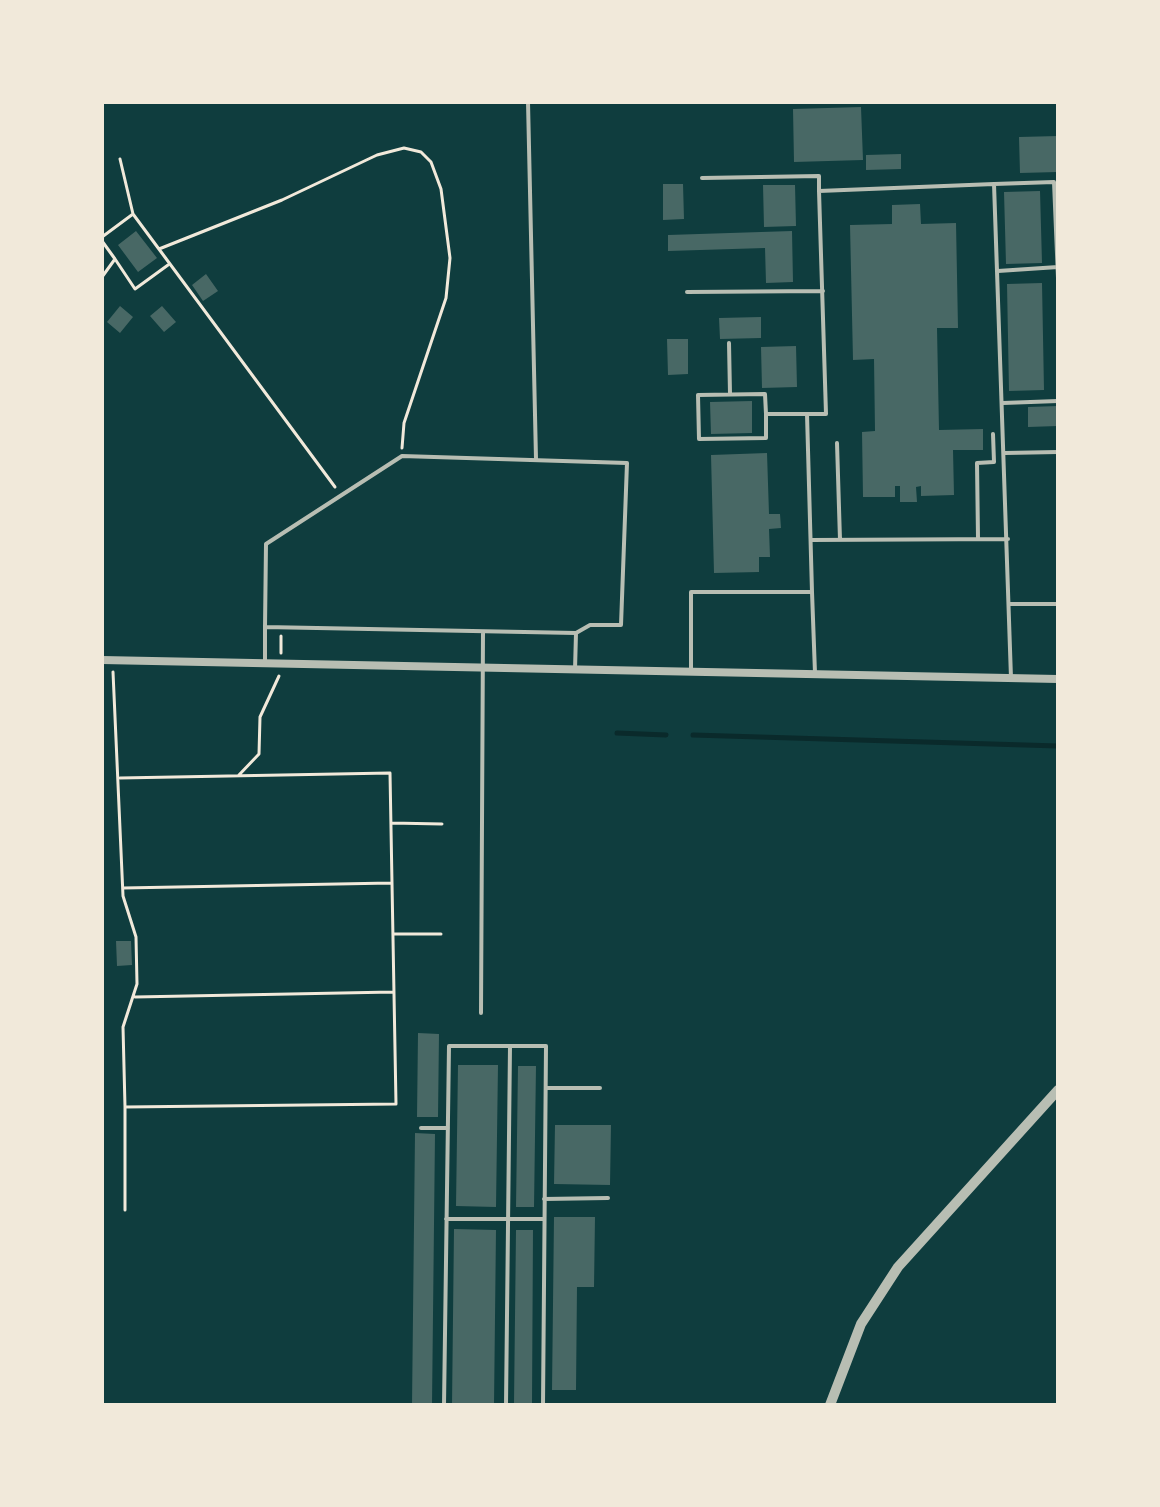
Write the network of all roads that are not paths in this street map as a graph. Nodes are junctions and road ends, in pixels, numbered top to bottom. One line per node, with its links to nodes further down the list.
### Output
1 (528, 102): 21 (lane)
2 (702, 178): 5 (lane)
3 (1056, 182): 4 (lane); 6 (lane)
4 (994, 184): 5 (lane); 7 (lane)
5 (819, 191): 9 (lane)
6 (1058, 267): 7 (lane); 8 (lane)
7 (998, 271): 14 (lane)
8 (1058, 278)
9 (823, 291): 10 (lane); 16 (lane)
10 (687, 292)
11 (729, 343): 12 (lane)
12 (730, 394): 15 (lane); 15 (lane)
13 (1058, 401): 14 (lane)
14 (1003, 403): 20 (lane)
15 (766, 414): 16 (lane)
16 (807, 414): 24 (lane)
17 (993, 434): 22 (lane)
18 (837, 443): 25 (lane)
19 (1058, 452): 20 (lane)
20 (1005, 453): 23 (lane)
21 (536, 459): 29 (lane); 31 (lane)
22 (978, 538): 23 (lane); 25 (lane)
23 (1008, 539): 27 (lane)
24 (811, 540): 25 (lane); 26 (lane)
25 (840, 540)
26 (812, 592): 36 (lane); 37 (lane)
27 (1010, 604): 28 (lane); 38 (lane)
28 (1058, 604)
29 (265, 627): 30 (lane); 33 (lane)
30 (483, 632): 31 (lane); 34 (lane)
31 (576, 633): 35 (lane)
32 (107, 660): 33 (street)
33 (265, 663): 34 (street)
34 (482, 667): 35 (street); 40 (lane)
35 (575, 670): 36 (street)
36 (691, 672): 37 (street)
37 (815, 675): 38 (street)
38 (1011, 678): 39 (street)
39 (1058, 679)
40 (481, 1013)
41 (510, 1046): 42 (lane); 46 (lane); 50 (lane)
42 (546, 1088): 43 (lane); 48 (lane)
43 (600, 1088)
44 (1058, 1090): 55 (street)
45 (421, 1128): 46 (lane)
46 (448, 1128): 49 (lane)
47 (608, 1198): 48 (lane)
48 (544, 1199): 51 (lane)
49 (446, 1219): 50 (lane); 52 (lane)
50 (508, 1219): 51 (lane); 53 (lane)
51 (544, 1219): 54 (lane)
52 (444, 1405)
53 (506, 1405)
54 (543, 1405)
55 (830, 1405)

